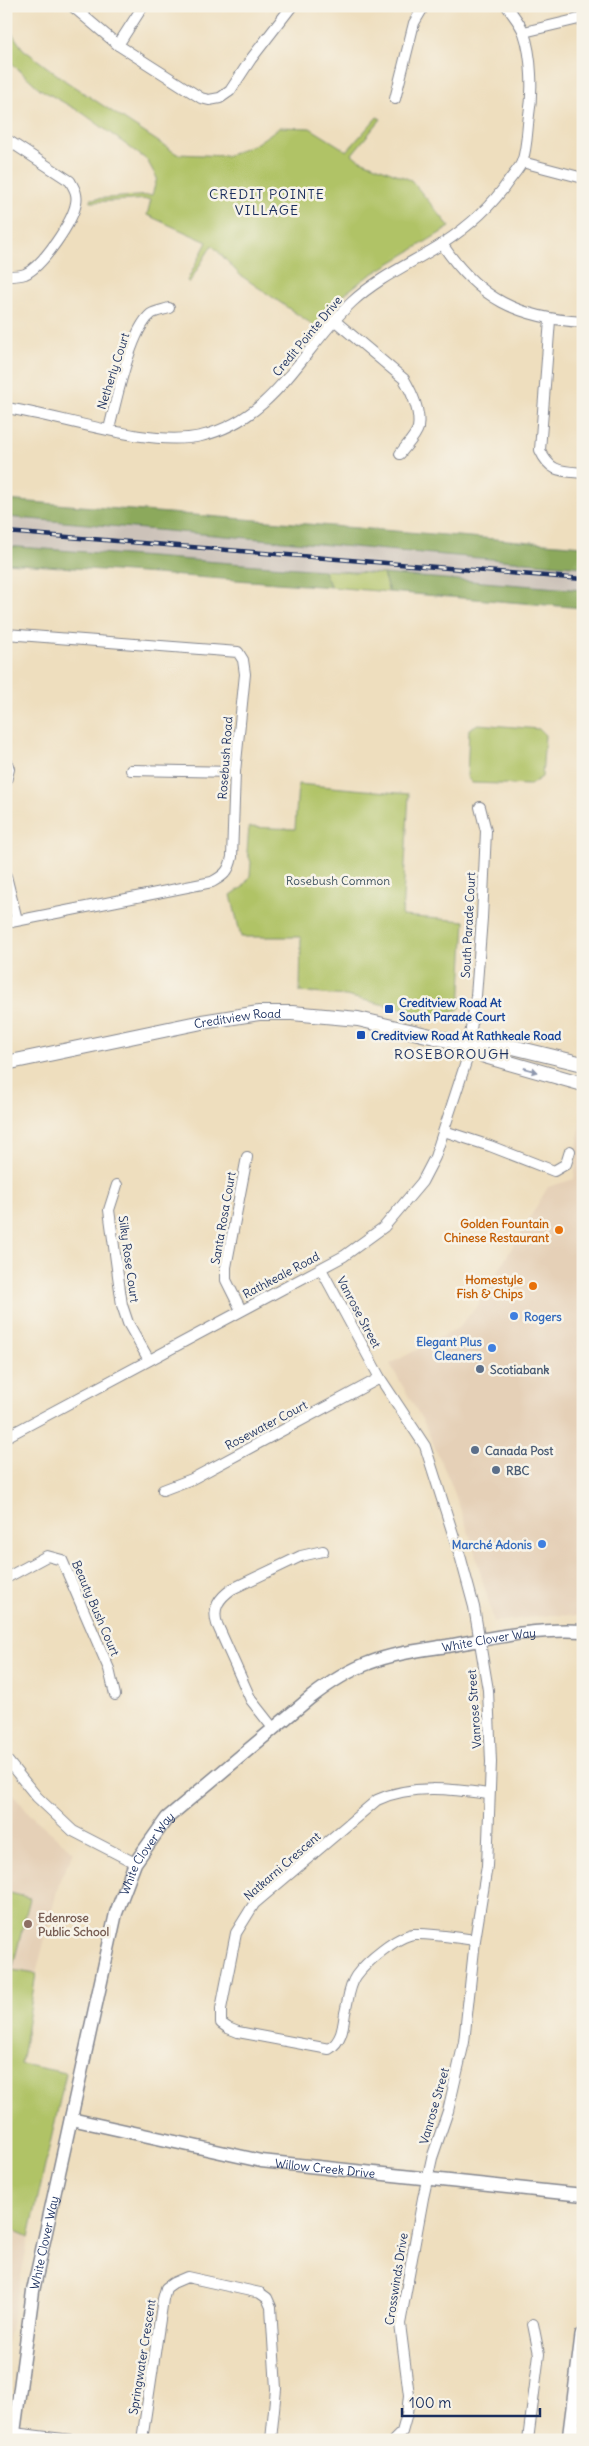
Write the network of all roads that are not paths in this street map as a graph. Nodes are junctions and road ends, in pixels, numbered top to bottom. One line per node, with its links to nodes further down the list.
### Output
1 (72, 6): 8 (street)
2 (143, 6): 8 (street)
3 (292, 6): 8 (street)
4 (424, 6): 9 (street)
5 (507, 6): 7 (street, Credit Pointe Drive)
6 (583, 18): 7 (street)
7 (524, 32): 11 (street, Credit Pointe Drive)
8 (118, 45)
9 (395, 99)
10 (6, 139): 14 (street)
11 (522, 162): 12 (street); 13 (street, Credit Pointe Drive)
12 (583, 178)
13 (442, 244): 16 (street, Credit Pointe Drive); 17 (street)
14 (6, 276)
15 (169, 308): 20 (street, Netherly Court)
16 (334, 320): 20 (street, Credit Pointe Drive); 21 (street)
17 (550, 320): 18 (street); 22 (street)
18 (583, 322)
19 (6, 408): 20 (street, Credit Pointe Drive)
20 (108, 429)
21 (400, 454)
22 (583, 473)
23 (6, 634): 26 (street, Rosebush Road)
24 (6, 760): 27 (street)
25 (131, 770): 26 (street)
26 (236, 772): 30 (street, Rosebush Road)
27 (6, 781)
28 (480, 807): 31 (street, South Parade Court)
29 (6, 876): 30 (street)
30 (12, 922)
31 (470, 1046): 32 (main road, Creditview Road); 33 (main road, Creditview Road); 34 (main road, Creditview Road, one-way to 34); 35 (street, Rathkeale Road)
32 (6, 1063)
33 (583, 1064)
34 (583, 1084)
35 (444, 1131): 36 (street); 39 (street, Rathkeale Road)
36 (570, 1151)
37 (248, 1157): 40 (street, Santa Rosa Court)
38 (117, 1185): 41 (street, Silky Rose Court)
39 (321, 1268): 40 (street, Rathkeale Road); 42 (street, Vanrose Street)
40 (240, 1310): 41 (street, Rathkeale Road)
41 (149, 1360): 43 (street, Rathkeale Road)
42 (380, 1378): 44 (street, Rosewater Court); 48 (street, Vanrose Street)
43 (6, 1437)
44 (163, 1490)
45 (323, 1550): 50 (street)
46 (6, 1578): 49 (street, Beauty Bush Court)
47 (583, 1631): 48 (street, White Clover Way)
48 (480, 1640): 50 (street, White Clover Way); 52 (street, Vanrose Street)
49 (115, 1695)
50 (273, 1728): 53 (street, White Clover Way)
51 (6, 1759): 53 (street)
52 (488, 1794): 54 (street, Vanrose Street); 54 (street, Natkarni Crescent)
53 (134, 1863): 55 (street, White Clover Way)
54 (475, 1940): 56 (street, Vanrose Street)
55 (71, 2120): 56 (street, Willow Creek Drive); 60 (street, White Clover Way)
56 (427, 2178): 57 (street, Willow Creek Drive); 64 (street, Crosswinds Drive)
57 (583, 2195)
58 (533, 2324): 65 (street)
59 (583, 2336): 66 (main road)
60 (14, 2436): 61 (street)
61 (71, 2440)
62 (142, 2440): 63 (street, Springwater Crescent)
63 (271, 2440)
64 (394, 2440)
65 (528, 2440)
66 (570, 2440)

